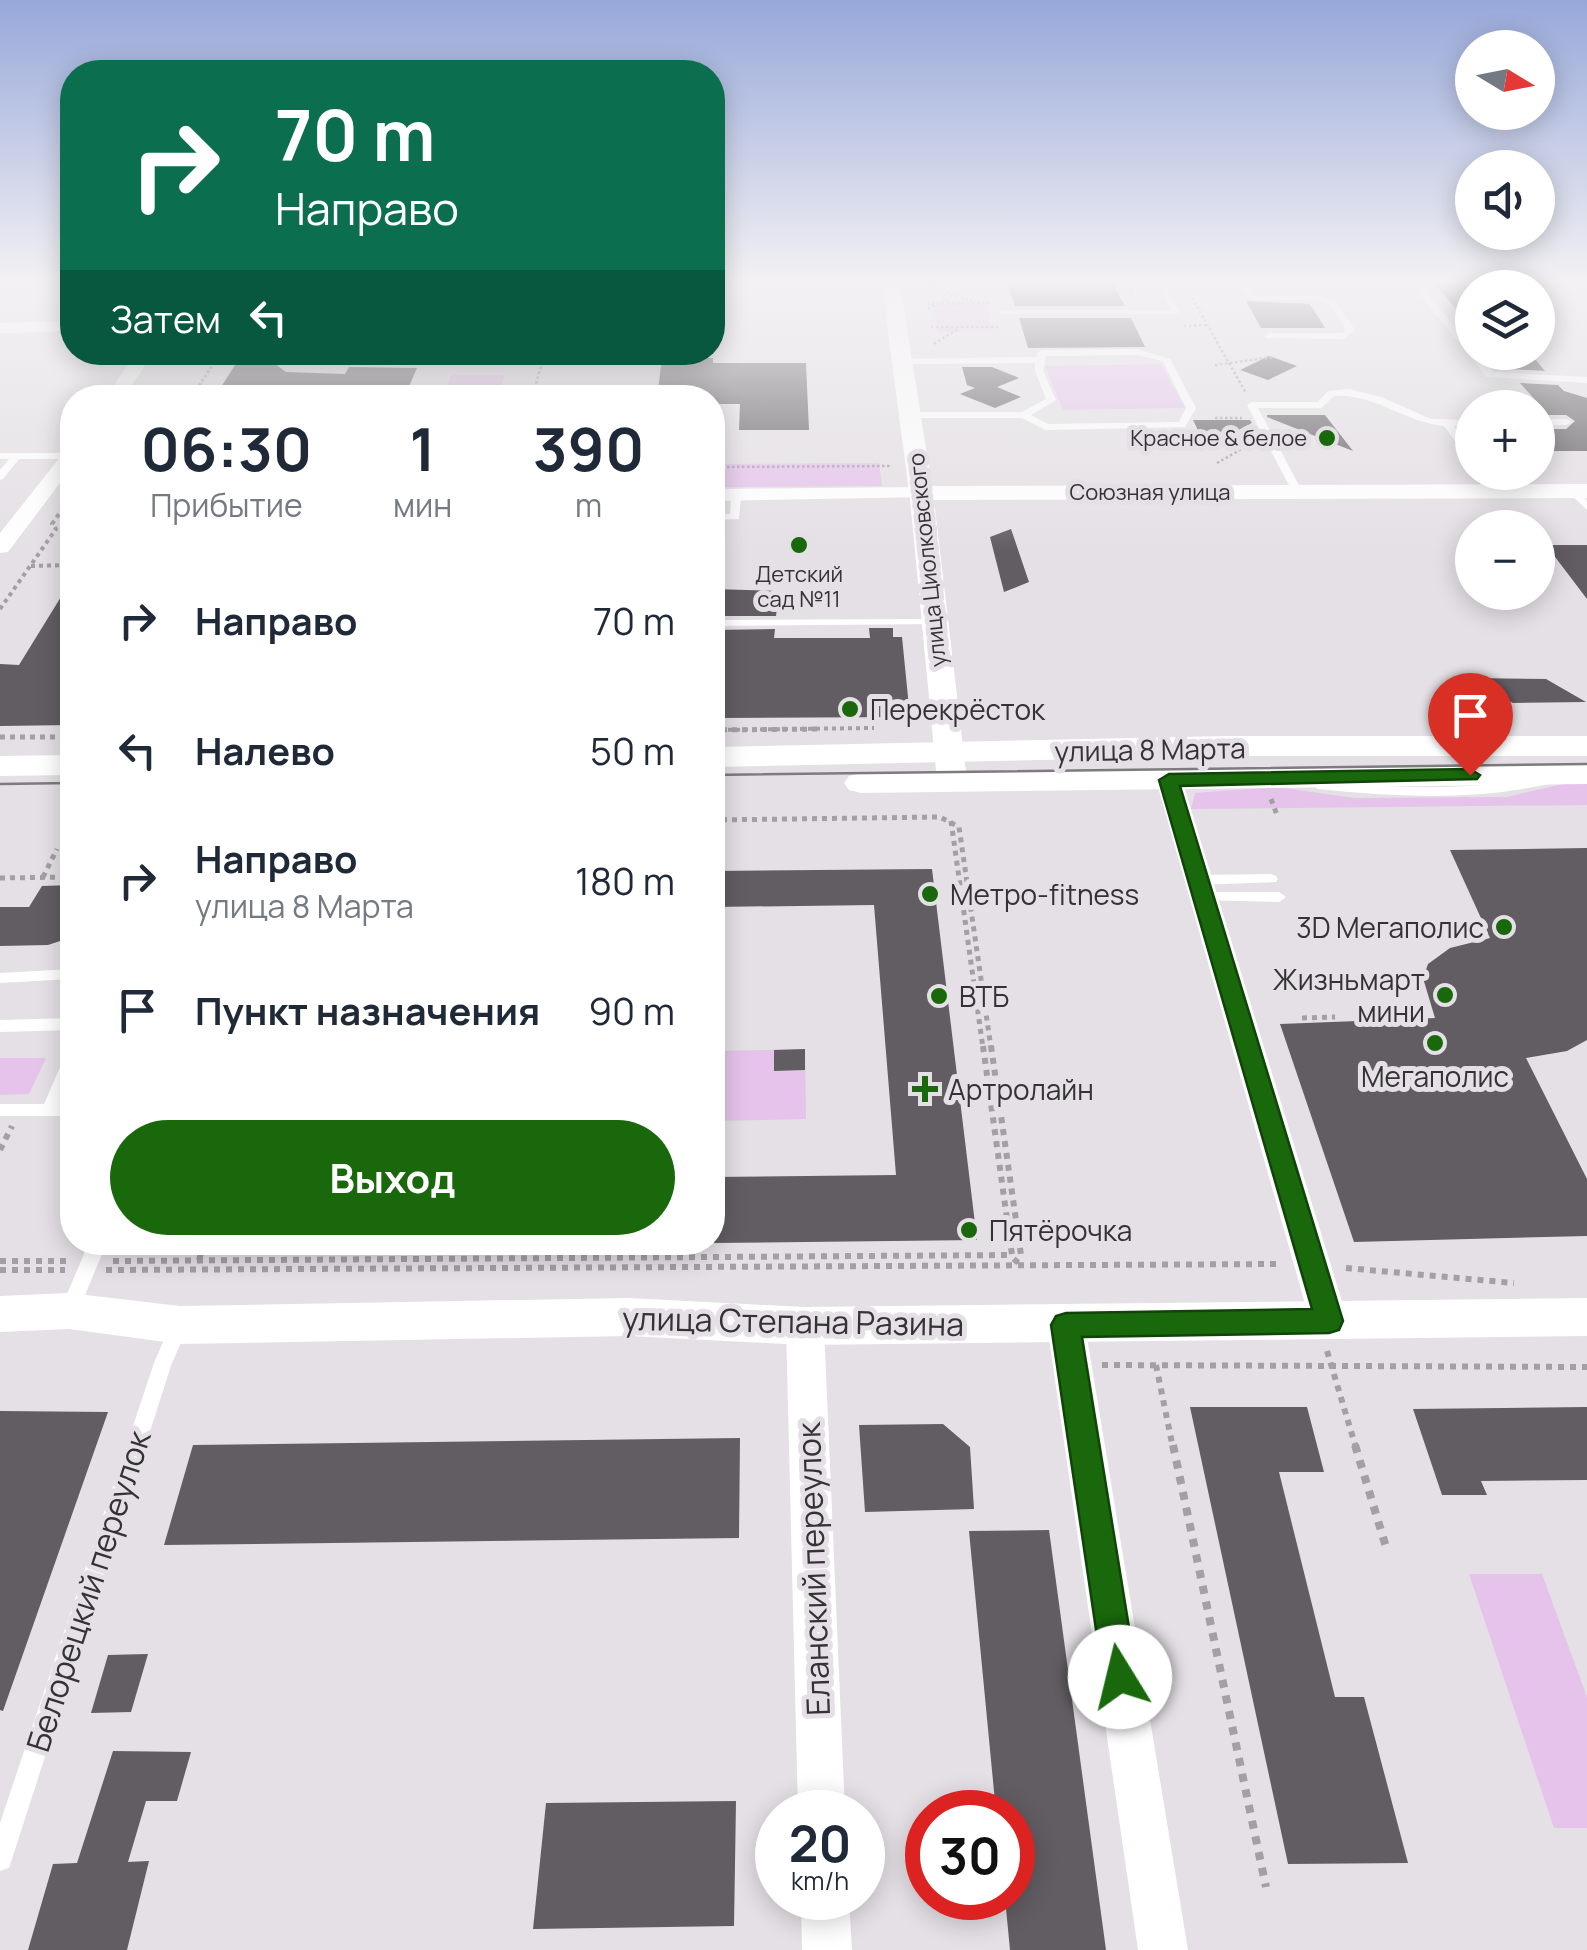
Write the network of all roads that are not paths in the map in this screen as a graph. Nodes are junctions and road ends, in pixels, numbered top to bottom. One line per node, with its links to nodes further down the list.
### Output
1 (902, 370): 6 (street, улица Циолковского)
2 (1039, 370): 7 (lane)
3 (1171, 370): 7 (lane)
4 (1486, 370): 5 (lane)
5 (1587, 380)
6 (910, 415): 7 (lane); 21 (street, улица Циолковского)
7 (1024, 415)
8 (1555, 422): 9 (lane)
9 (1566, 422)
10 (1447, 423): 11 (lane); 12 (lane); 20 (lane)
11 (1455, 423)
12 (1455, 434)
13 (0, 456): 14 (lane)
14 (16, 456): 15 (lane); 17 (lane)
15 (60, 456)
16 (60, 470): 25 (street)
17 (0, 476)
18 (1455, 484): 20 (street, Союзная улица)
19 (1543, 490): 24 (street, Союзная улица)
20 (1297, 491): 21 (street, Союзная улица)
21 (922, 493): 23 (street, Союзная улица); 29 (street, улица Циолковского)
22 (725, 494): 23 (street, Союзная улица)
23 (736, 494): 27 (lane)
24 (1582, 496)
25 (38, 497): 26 (street); 28 (street)
26 (60, 499)
27 (725, 517)
28 (0, 546)
29 (934, 622): 30 (lane); 35 (street, улица Циолковского)
30 (725, 623)
31 (725, 758): 35 (main road, улица 8 Марта)
32 (60, 765): 34 (main road)
33 (1582, 765): 35 (main road, улица 8 Марта); 36 (main road, улица 8 Марта)
34 (0, 766)
35 (949, 767): 36 (main road, улица 8 Марта); 37 (main road, улица 8 Марта)
36 (1169, 780): 41 (street)
37 (725, 783)
38 (60, 792): 39 (main road)
39 (0, 793)
40 (1271, 878): 41 (lane)
41 (1200, 889): 42 (lane); 59 (street)
42 (1279, 897)
43 (60, 975): 44 (lane)
44 (0, 978)
45 (60, 1024): 46 (lane)
46 (0, 1026)
47 (60, 1080): 48 (lane)
48 (44, 1109): 49 (lane); 50 (lane); 51 (lane)
49 (0, 1110)
50 (60, 1110)
51 (29, 1128)
52 (92, 1258): 53 (lane)
53 (69, 1312): 54 (street, улица Степана Разина); 56 (street, улица Степана Разина)
54 (0, 1314)
55 (1587, 1317): 59 (street, улица Степана Разина)
56 (180, 1325): 58 (street, улица Степана Разина); 61 (lane, Белорецкий переулок)
57 (1066, 1325): 58 (street, улица Степана Разина); 59 (street, улица Степана Разина); 64 (street)
58 (805, 1326): 60 (street, Еланский переулок)
59 (1326, 1330)
60 (821, 1790)
61 (0, 1859)
62 (826, 1920): 63 (street)
63 (827, 1950)
64 (1162, 1950)

